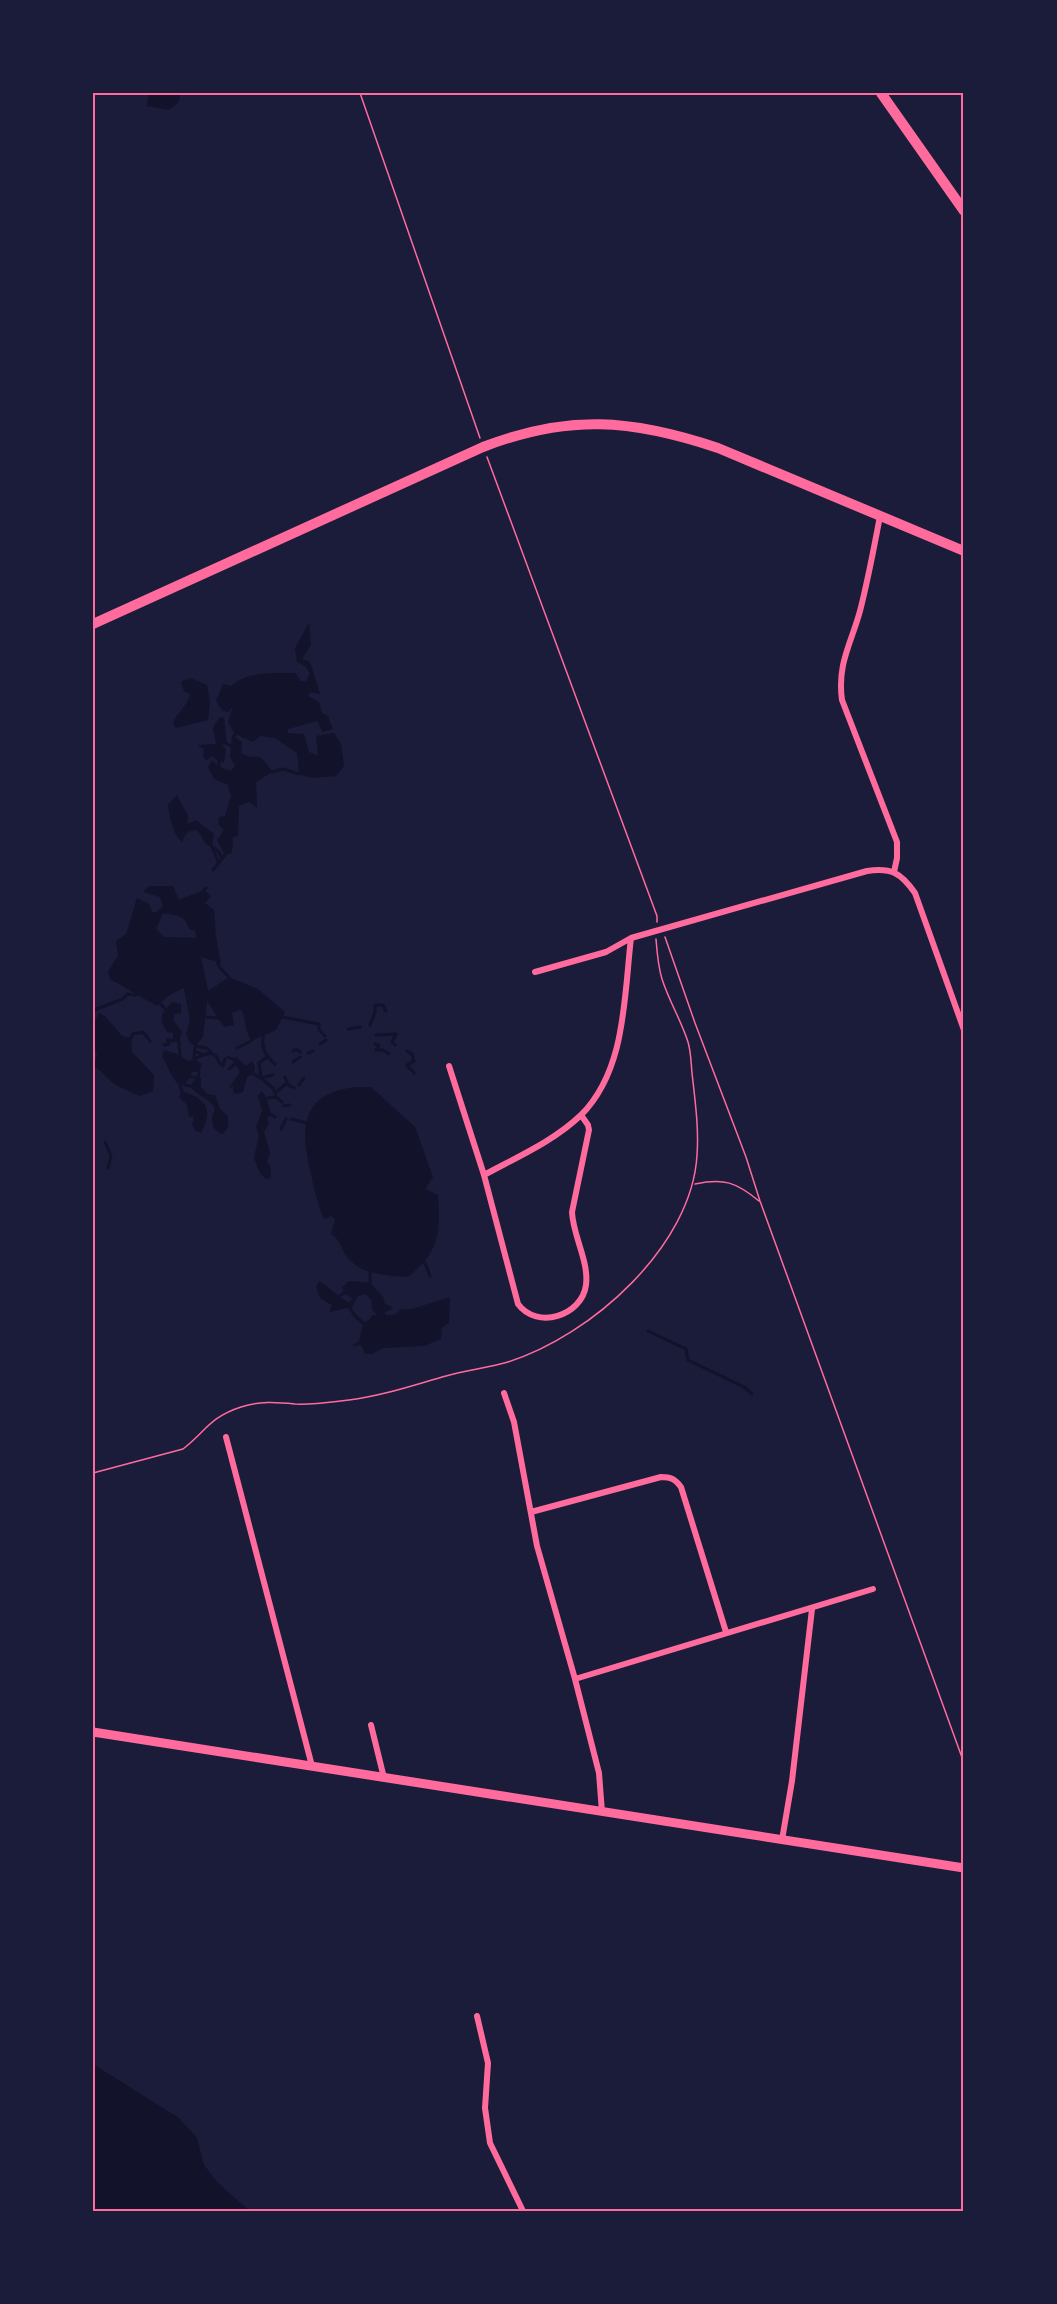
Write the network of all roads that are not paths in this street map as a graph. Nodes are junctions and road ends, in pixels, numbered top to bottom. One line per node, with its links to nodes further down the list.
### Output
1 (881, 93): 2 (main road)
2 (964, 211)
3 (880, 516): 4 (main road); 5 (main road); 6 (street)
4 (964, 551)
5 (93, 624)
6 (894, 872): 7 (street); 9 (street)
7 (631, 938): 8 (street); 11 (street)
8 (535, 972)
9 (964, 1030)
10 (449, 1066): 12 (street)
11 (581, 1115): 12 (street); 12 (street)
12 (484, 1175)
13 (504, 1392): 15 (street)
14 (226, 1437): 22 (street)
15 (531, 1512): 18 (street); 19 (street)
16 (873, 1589): 17 (street)
17 (812, 1609): 18 (street); 25 (street)
18 (726, 1632): 19 (street)
19 (575, 1679): 24 (street)
20 (371, 1725): 23 (street)
21 (93, 1732): 22 (main road)
22 (312, 1766): 23 (main road)
23 (384, 1778): 24 (main road)
24 (602, 1812): 25 (main road)
25 (782, 1840): 26 (main road)
26 (964, 1868)
27 (477, 2016): 28 (street)
28 (524, 2211)

